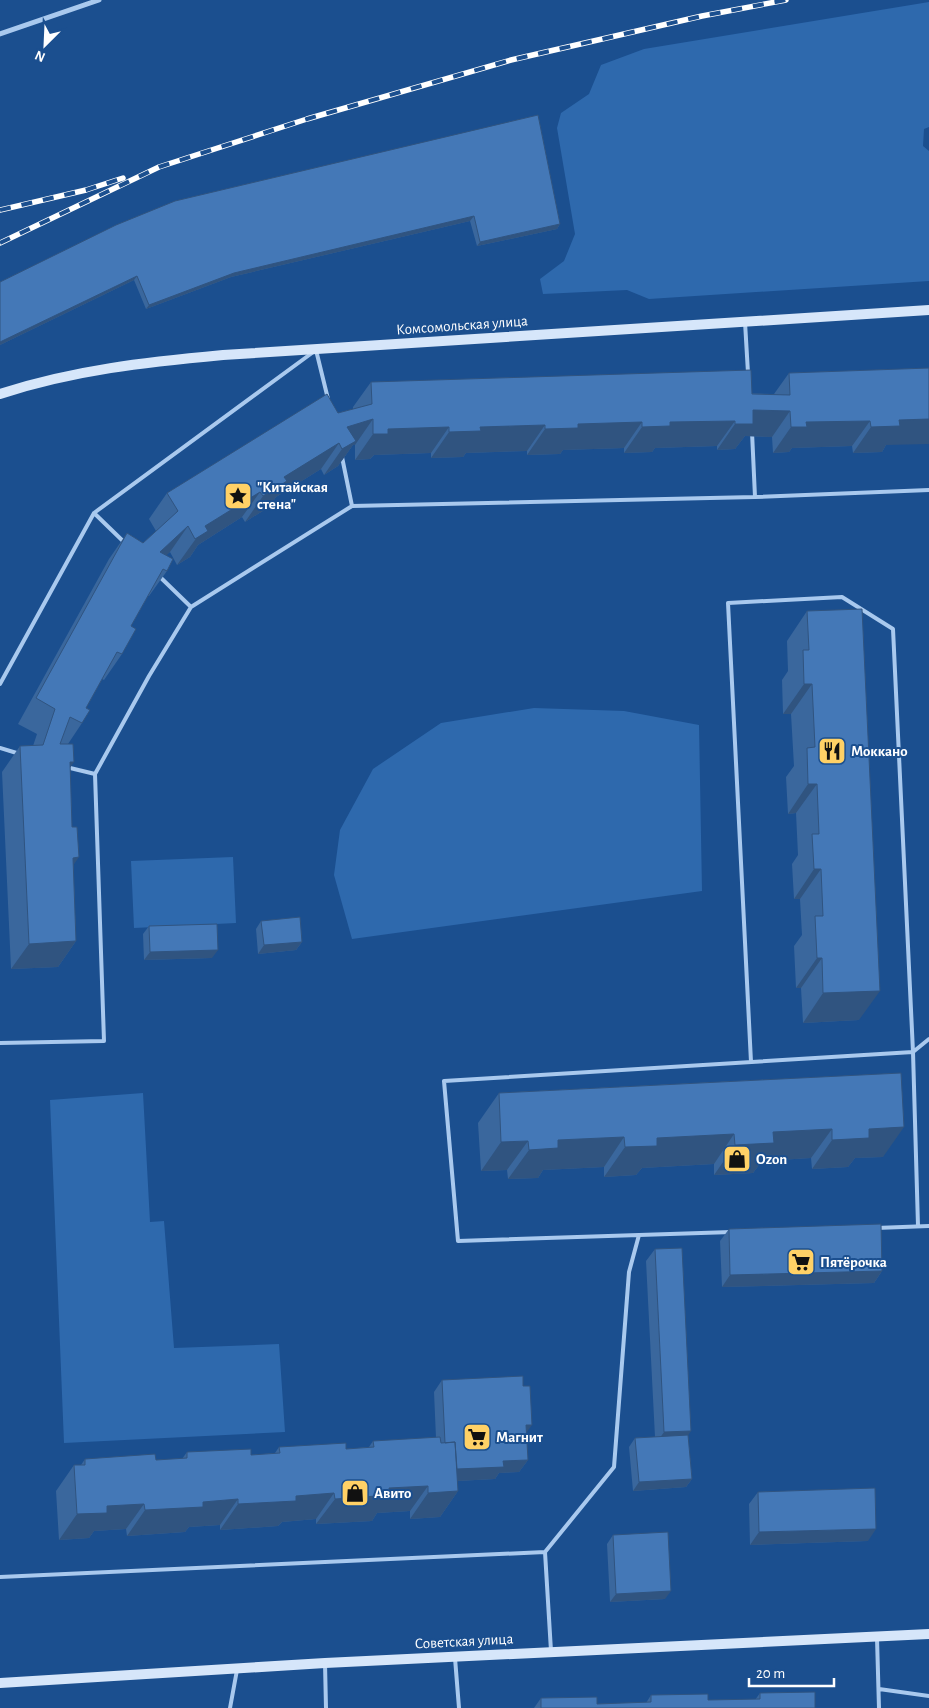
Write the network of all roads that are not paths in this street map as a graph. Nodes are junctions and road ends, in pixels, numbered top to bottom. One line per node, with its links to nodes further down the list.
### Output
1 (99, 0): 2 (street)
2 (0, 34)
3 (929, 310): 4 (street, Комсомольская улица)
4 (745, 322): 5 (street, Комсомольская улица); 6 (lane)
5 (316, 350): 7 (street, Комсомольская улица); 8 (lane); 14 (lane)
6 (749, 383)
7 (0, 394)
8 (330, 406)
9 (752, 428): 12 (lane)
10 (340, 449): 13 (lane)
11 (929, 490): 12 (lane)
12 (755, 497): 13 (lane)
13 (352, 506): 17 (lane)
14 (94, 513): 15 (lane); 18 (lane)
15 (126, 544)
16 (158, 575): 17 (lane)
17 (191, 608): 22 (lane)
18 (0, 684)
19 (0, 748): 20 (lane)
20 (22, 754)
21 (62, 766): 22 (lane)
22 (95, 774): 24 (lane)
23 (929, 1039): 25 (lane)
24 (0, 1043)
25 (913, 1052): 26 (lane); 26 (lane); 27 (lane)
26 (751, 1062): 31 (lane)
27 (918, 1226): 28 (lane); 29 (lane)
28 (929, 1226)
29 (868, 1228)
30 (738, 1232): 31 (lane)
31 (639, 1235): 32 (lane)
32 (545, 1552): 33 (lane); 36 (lane)
33 (0, 1577)
34 (929, 1634): 35 (street, Советская улица)
35 (877, 1636): 36 (street, Советская улица); 41 (lane)
36 (551, 1651): 37 (street, Советская улица)
37 (455, 1656): 38 (street, Советская улица); 45 (lane)
38 (325, 1663): 39 (street, Советская улица); 44 (lane)
39 (238, 1668): 40 (street, Советская улица); 43 (lane)
40 (0, 1683)
41 (879, 1689): 42 (lane); 46 (lane)
42 (929, 1696)
43 (230, 1708)
44 (326, 1708)
45 (459, 1708)
46 (879, 1708)

